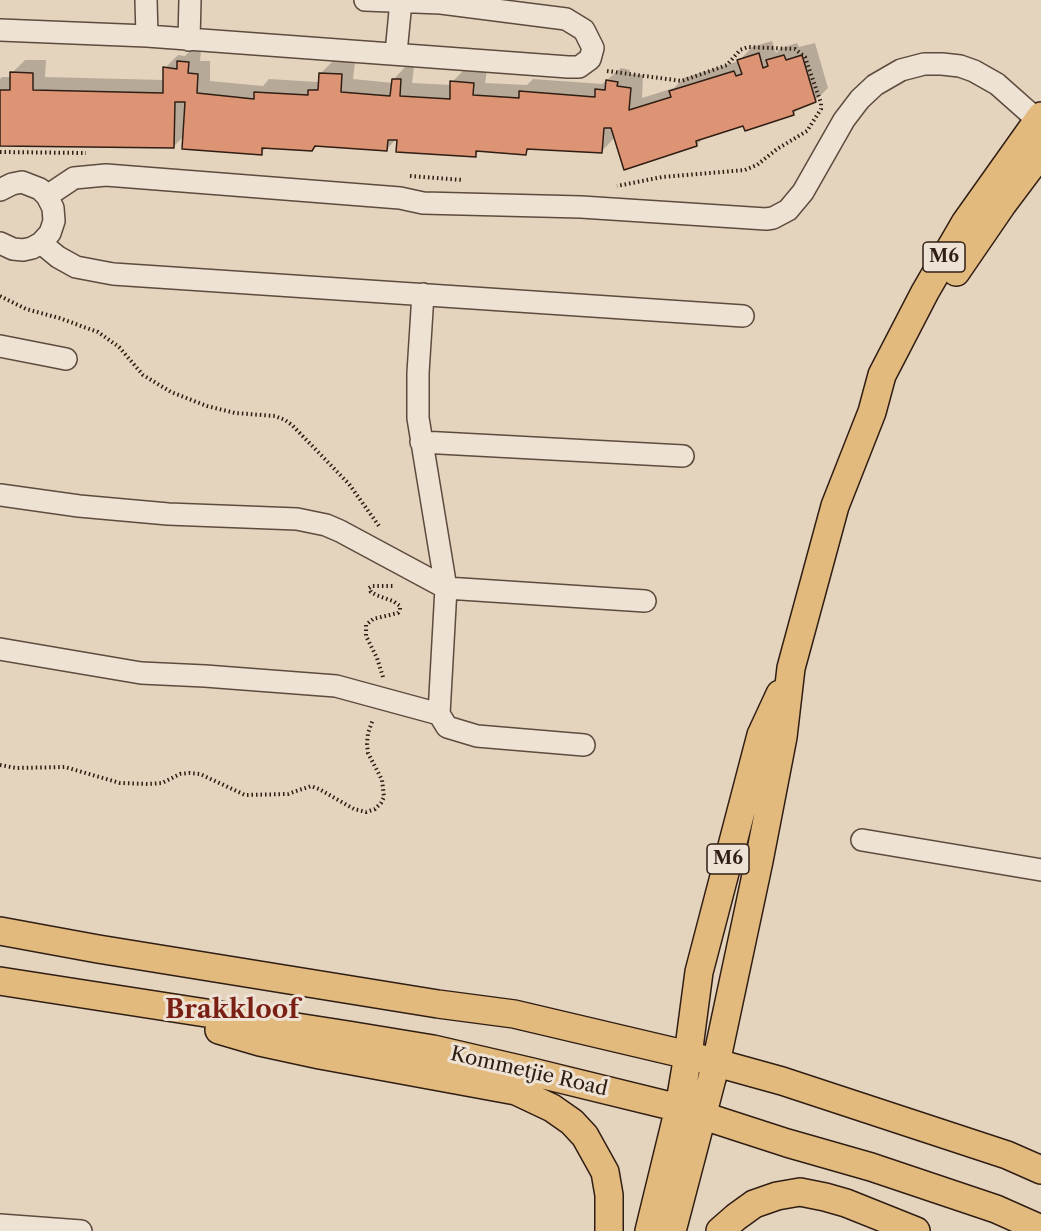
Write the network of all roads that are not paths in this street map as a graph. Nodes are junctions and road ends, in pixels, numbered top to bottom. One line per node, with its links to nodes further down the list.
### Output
1 (146, 0): 6 (street)
2 (190, 0): 7 (street)
3 (365, 0): 4 (street)
4 (401, 1): 8 (street); 8 (street)
5 (0, 30): 6 (street)
6 (147, 36): 7 (street)
7 (189, 39): 8 (street)
8 (396, 53)
9 (1040, 119): 12 (street); 19 (main road, M6)
10 (1041, 153): 19 (main road, M6)
11 (0, 190): 12 (street)
12 (47, 196): 14 (street)
13 (0, 243): 14 (street)
14 (41, 243): 15 (street)
15 (423, 294): 16 (street); 20 (street)
16 (743, 316)
17 (0, 346): 18 (street)
18 (66, 359)
19 (872, 412): 26 (main road, M6)
20 (421, 442): 21 (street); 23 (street)
21 (683, 456)
22 (0, 495): 23 (street)
23 (446, 588): 24 (street); 27 (street)
24 (645, 601)
25 (0, 649): 27 (street)
26 (791, 668): 34 (main road, M6); 35 (main road, M6)
27 (439, 714): 28 (street)
28 (584, 745)
29 (862, 840): 30 (street)
30 (1041, 870)
31 (0, 931): 34 (main road)
32 (0, 981): 33 (main road, Kommetjie Road)
33 (169, 1008): 36 (main road, Kommetjie Road); 41 (main road)
34 (688, 1055): 35 (main road); 36 (main road, M6)
35 (716, 1063): 36 (main road, M6); 37 (main road)
36 (690, 1112): 39 (main road, Kommetjie Road); 42 (main road, M6); 43 (main road, M6)
37 (1041, 1170)
38 (0, 1225): 40 (street)
39 (1041, 1230)
40 (81, 1231)
41 (609, 1231)
42 (649, 1231)
43 (672, 1231)
44 (720, 1231): 45 (main road)
45 (916, 1231)

